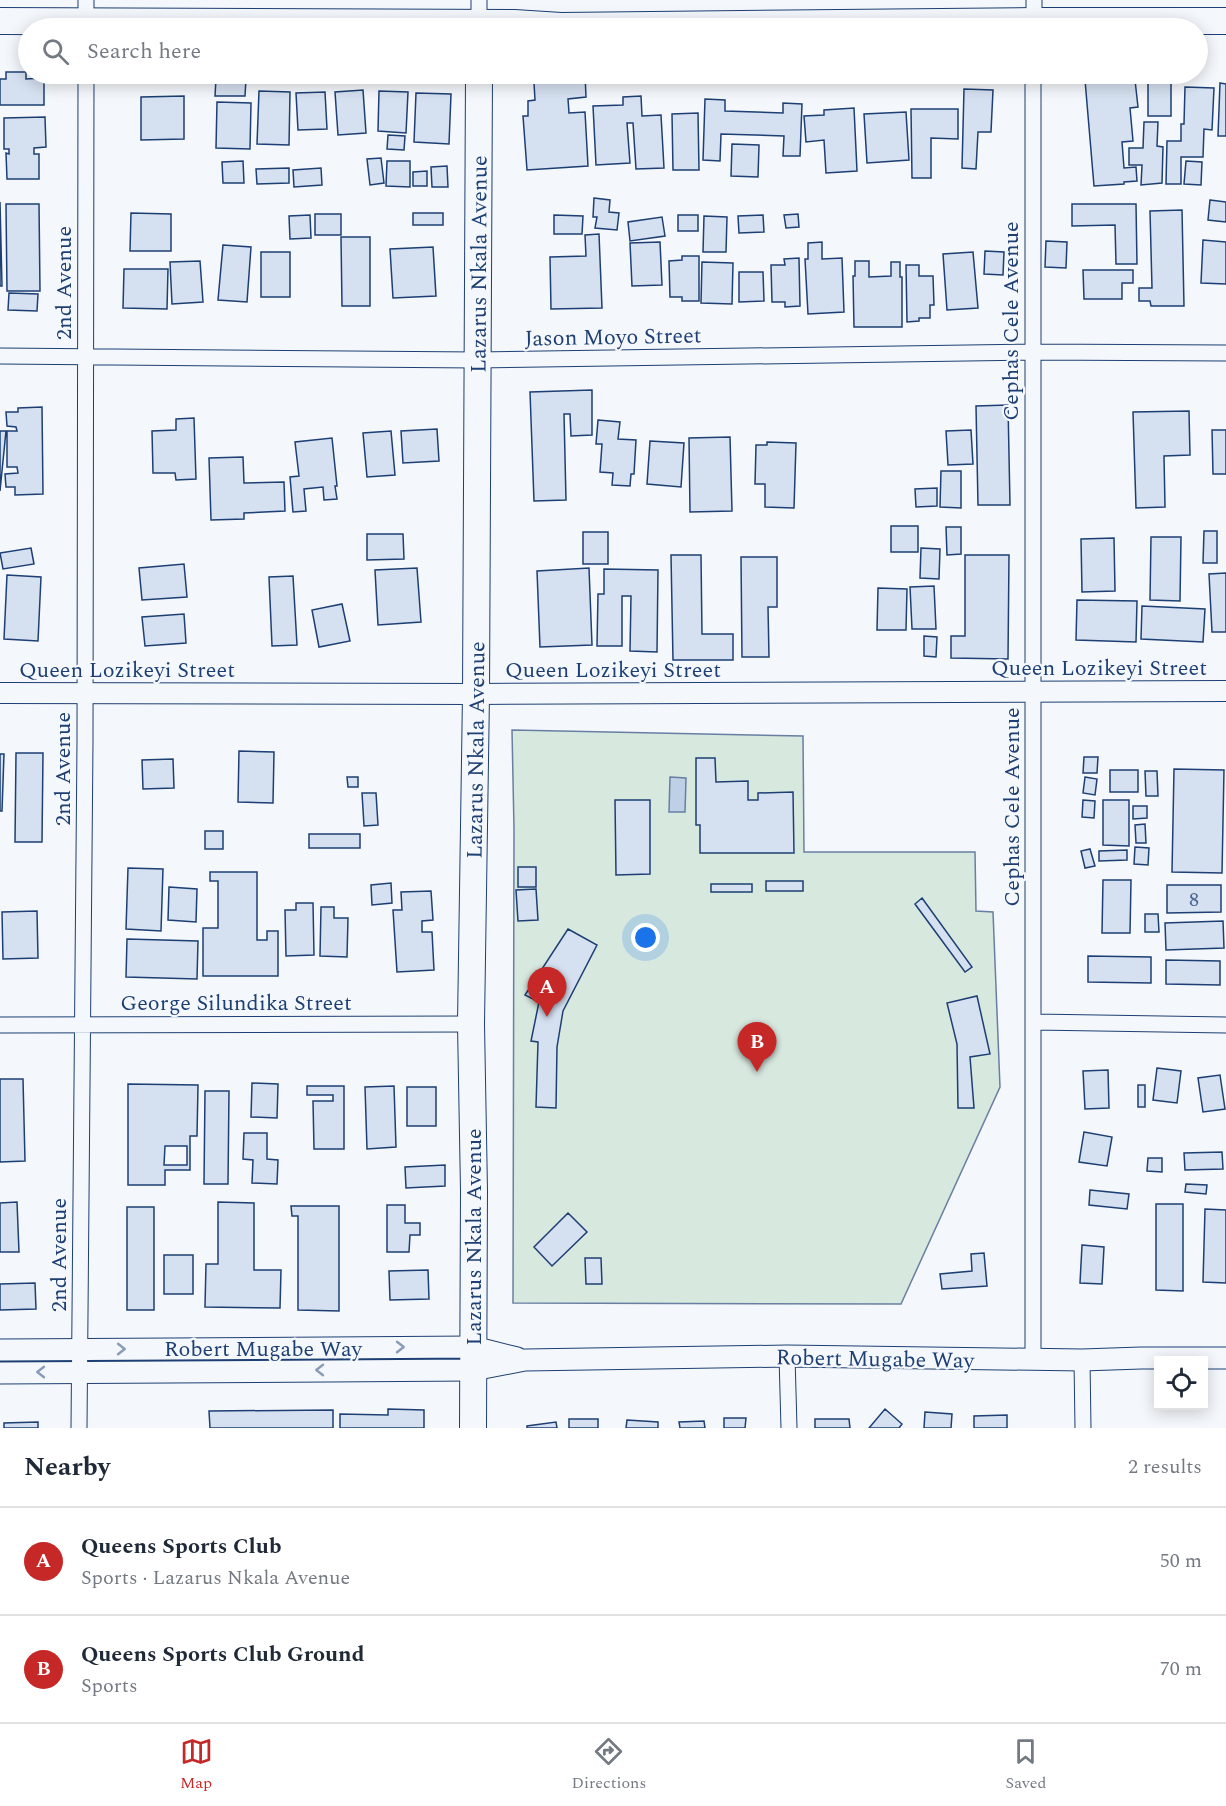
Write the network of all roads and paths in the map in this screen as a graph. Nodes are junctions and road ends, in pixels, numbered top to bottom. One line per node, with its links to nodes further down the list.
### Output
1 (1034, 16): 5 (highway); 6 (highway)
2 (86, 17): 3 (highway); 4 (highway)
3 (479, 17)
4 (64, 18)
5 (947, 18)
6 (1111, 18)
7 (18, 20): 8 (highway)
8 (0, 21)
9 (1208, 21): 10 (highway)
10 (1226, 21)
11 (0, 36): 12 (highway)
12 (18, 36)
13 (86, 84): 19 (street, 2nd Avenue)
14 (479, 84): 20 (highway, Lazarus Nkala Avenue)
15 (1033, 84): 16 (street, Cephas Cele Avenue)
16 (1032, 352): 17 (street, Jason Moyo Street); 20 (street, Jason Moyo Street); 21 (street, Cephas Cele Avenue)
17 (1226, 353)
18 (0, 356): 19 (street, Jason Moyo Street)
19 (85, 357): 20 (street, Jason Moyo Street); 24 (street, 2nd Avenue)
20 (477, 360): 25 (highway, Lazarus Nkala Avenue)
21 (1033, 691): 22 (street, Queen Lozikeyi Street); 25 (street, Queen Lozikeyi Street); 26 (street, Cephas Cele Avenue)
22 (1226, 691)
23 (0, 693): 24 (street, Queen Lozikeyi Street)
24 (85, 694): 25 (street, Queen Lozikeyi Street); 28 (street, 2nd Avenue)
25 (476, 694): 29 (highway, Lazarus Nkala Avenue)
26 (1034, 1022): 30 (street); 36 (street, Cephas Cele Avenue)
27 (0, 1024): 28 (street, George Silundika Street)
28 (82, 1024): 29 (street, George Silundika Street); 31 (street, 2nd Avenue)
29 (471, 1024): 34 (highway, Lazarus Nkala Avenue)
30 (1226, 1025)
31 (80, 1349): 32 (main road, Robert Mugabe Way); 34 (main road, Robert Mugabe Way, one-way to 34); 38 (street, 2nd Avenue)
32 (0, 1350)
33 (787, 1356): 34 (main road, Robert Mugabe Way); 36 (main road, Robert Mugabe Way); 42 (street)
34 (473, 1358): 38 (main road, Robert Mugabe Way, one-way to 38); 41 (highway, Lazarus Nkala Avenue)
35 (1226, 1358): 37 (main road, Robert Mugabe Way)
36 (1033, 1360): 37 (main road, Robert Mugabe Way)
37 (1082, 1360): 43 (street)
38 (80, 1372): 39 (main road, Robert Mugabe Way, one-way to 39); 40 (street, 2nd Avenue)
39 (0, 1373)
40 (80, 1428)
41 (473, 1428)
42 (789, 1428)
43 (1083, 1428)

